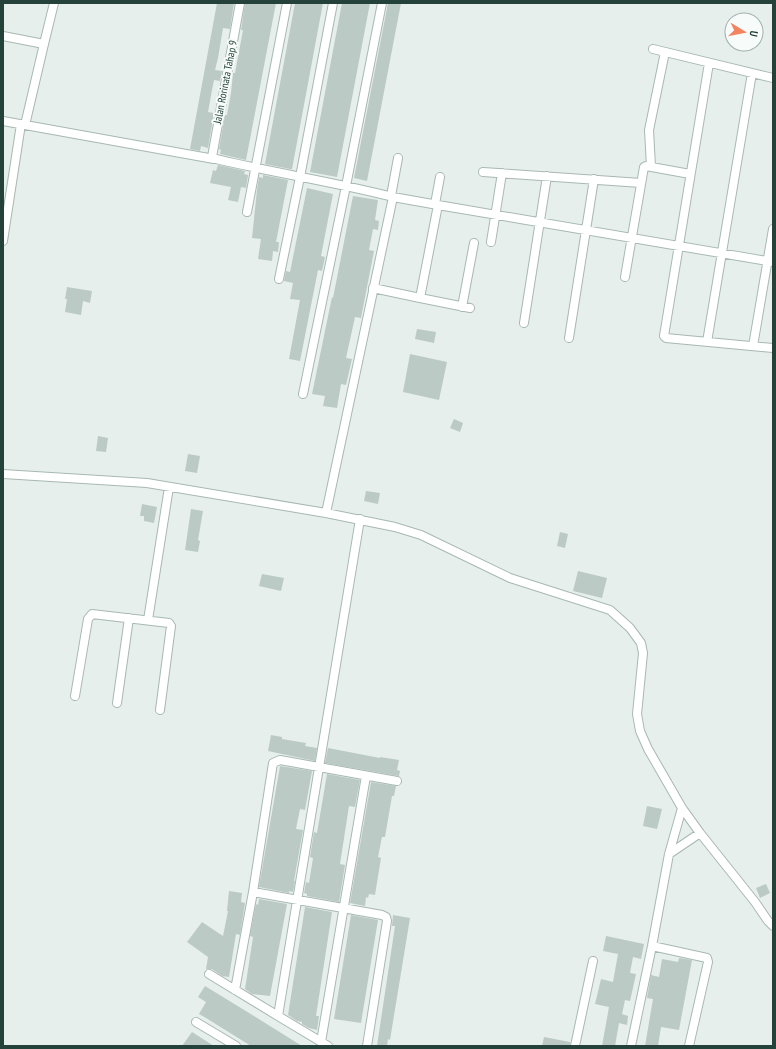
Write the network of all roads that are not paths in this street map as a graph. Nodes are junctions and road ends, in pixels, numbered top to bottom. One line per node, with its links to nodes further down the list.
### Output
1 (54, 3): 7 (street)
2 (240, 3): 16 (street, Jalan Rorinata Tahap 9)
3 (287, 3): 18 (street)
4 (333, 3): 23 (street)
5 (382, 3): 27 (street)
6 (3, 36): 7 (street)
7 (44, 44): 14 (street)
8 (653, 49): 9 (street)
9 (665, 52): 10 (street); 17 (street)
10 (709, 63): 11 (street); 21 (street)
11 (752, 73): 12 (street); 40 (street)
12 (773, 78)
13 (3, 121): 14 (street)
14 (23, 124): 16 (street); 36 (street)
15 (398, 158): 28 (street)
16 (215, 159): 18 (street)
17 (651, 167): 21 (street); 26 (street)
18 (256, 168): 23 (street); 30 (street)
19 (484, 172): 20 (street)
20 (502, 173): 22 (street); 31 (street)
21 (690, 174): 39 (street)
22 (547, 176): 25 (street); 32 (street)
23 (300, 177): 27 (street); 43 (street)
24 (440, 177): 29 (street)
25 (594, 179): 26 (street); 34 (street)
26 (641, 183): 35 (street)
27 (346, 186): 28 (street); 51 (street)
28 (392, 196): 29 (street); 44 (street)
29 (436, 204): 31 (street); 45 (street)
30 (247, 212)
31 (496, 215): 32 (street); 37 (street)
32 (540, 223): 34 (street); 46 (street)
33 (773, 229): 41 (street)
34 (586, 231): 35 (street); 47 (street)
35 (631, 239): 39 (street); 42 (street)
36 (3, 240)
37 (491, 242)
38 (474, 243): 45 (street)
39 (677, 247): 40 (street); 48 (street)
40 (722, 254): 41 (street); 48 (street)
41 (770, 262): 49 (street)
42 (625, 277)
43 (278, 279)
44 (373, 288): 45 (street); 54 (street)
45 (420, 298)
46 (524, 323)
47 (569, 338)
48 (707, 342): 49 (street)
49 (753, 346): 50 (street)
50 (773, 348)
51 (303, 394)
52 (3, 474): 53 (street)
53 (169, 487): 54 (street); 57 (street)
54 (326, 513): 55 (street)
55 (360, 519): 61 (street); 64 (street)
56 (129, 618): 57 (street); 58 (street); 59 (street)
57 (148, 620): 60 (street)
58 (75, 696)
59 (117, 703)
60 (160, 710)
61 (319, 768): 62 (street); 67 (street); 68 (street)
62 (366, 776): 63 (street); 69 (street)
63 (397, 781)
64 (682, 808): 65 (street); 66 (street)
65 (700, 833): 66 (street); 70 (street)
66 (669, 854): 71 (street)
67 (253, 892): 68 (street); 74 (street)
68 (298, 901): 69 (street); 75 (street)
69 (344, 907): 77 (street); 79 (street)
70 (773, 926)
71 (652, 946): 81 (street); 82 (street)
72 (593, 961): 80 (street)
73 (209, 974): 74 (street)
74 (235, 990): 75 (street)
75 (278, 1016): 77 (street)
76 (196, 1022): 78 (street)
77 (324, 1044)
78 (236, 1046)
79 (367, 1046)
80 (575, 1046)
81 (631, 1046)
82 (689, 1046)

